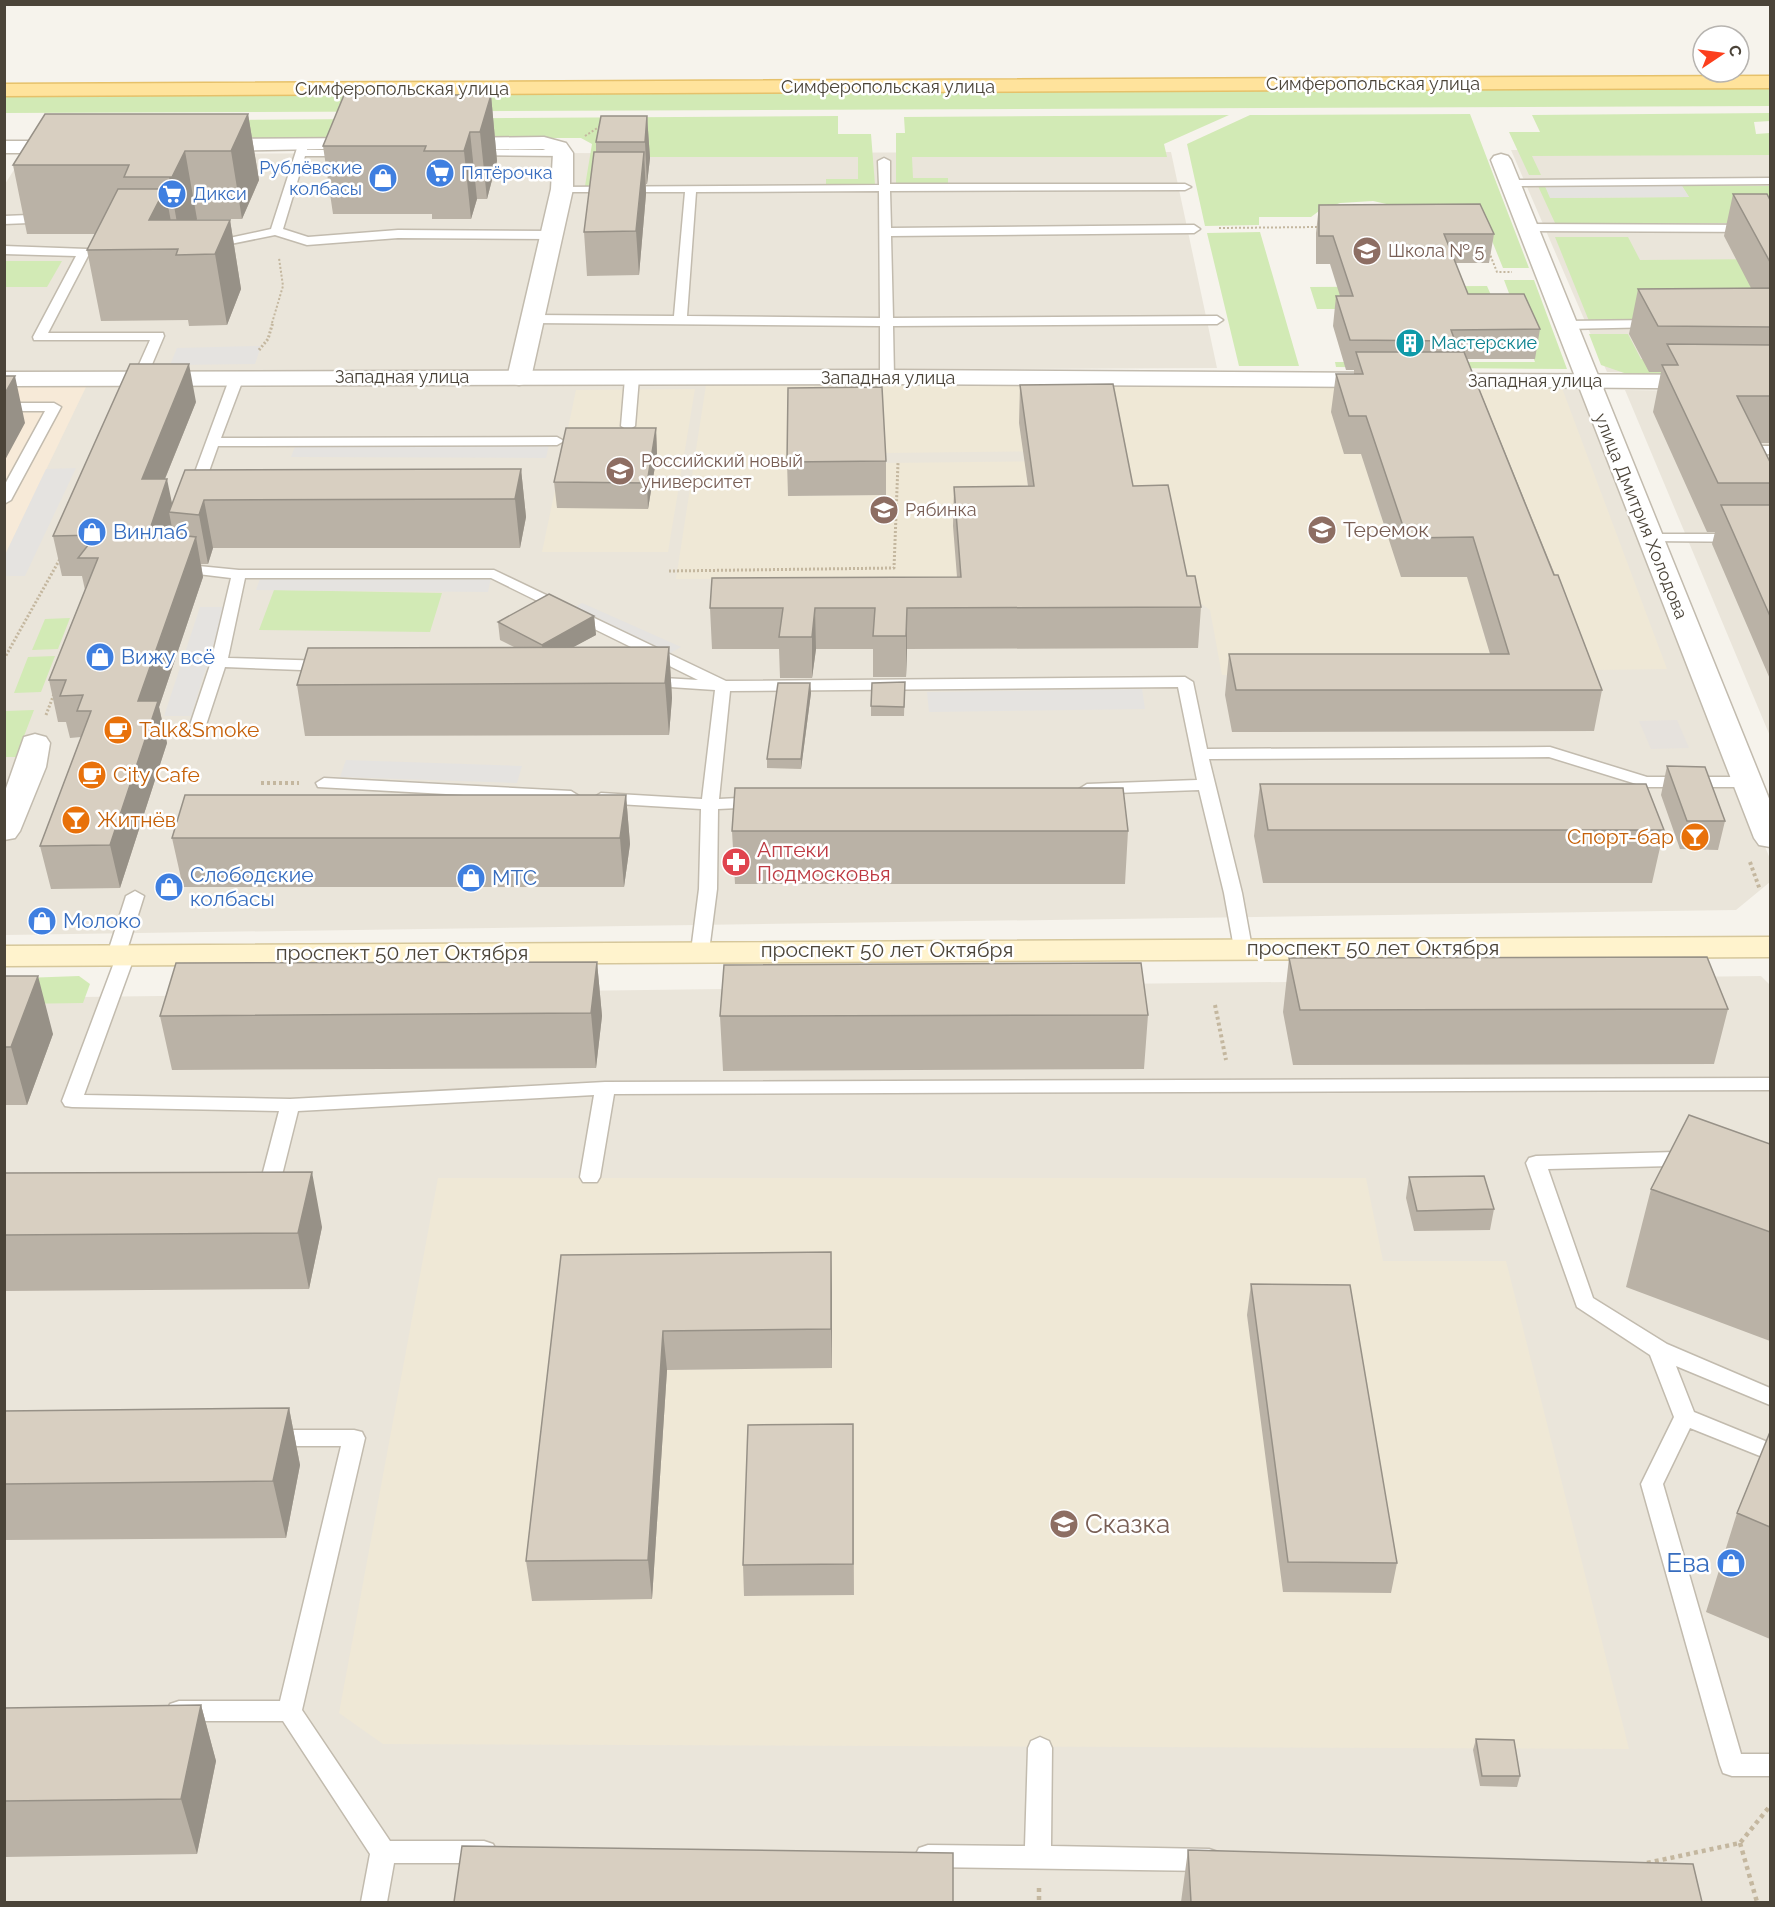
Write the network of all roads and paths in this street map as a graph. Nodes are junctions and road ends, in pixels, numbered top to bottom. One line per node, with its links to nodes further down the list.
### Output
1 (1751, 68): 2 (main road)
2 (1770, 68)
3 (1691, 69): 4 (main road, Симферопольская улица)
4 (4, 81)
5 (1770, 82): 6 (main road, Симферопольская улица)
6 (4, 90)
7 (186, 146): 10 (street)
8 (85, 147): 9 (street)
9 (5, 148)
10 (302, 148): 11 (street); 27 (lane)
11 (386, 148)
12 (437, 148): 19 (street)
13 (884, 161): 18 (lane)
14 (1506, 172): 15 (lane); 24 (street, улица Дмитрия Холодова)
15 (1770, 181)
16 (1185, 187): 18 (lane)
17 (691, 188): 18 (lane); 19 (lane); 37 (lane)
18 (883, 188): 28 (lane)
19 (562, 189): 29 (street)
20 (4, 219): 21 (lane)
21 (29, 219)
22 (1321, 227): 23 (path)
23 (1217, 228)
24 (1529, 228): 26 (lane); 41 (street, улица Дмитрия Холодова)
25 (1194, 229): 28 (lane)
26 (1770, 229)
27 (276, 231): 29 (lane); 30 (lane); 42 (path)
28 (884, 232): 39 (lane)
29 (552, 236): 36 (street)
30 (202, 248)
31 (4, 250): 33 (lane)
32 (1488, 250): 35 (path)
33 (84, 253): 34 (lane); 45 (lane)
34 (127, 253)
35 (1519, 272)
36 (533, 319): 37 (lane); 46 (street)
37 (680, 319): 39 (lane)
38 (1216, 320): 39 (lane)
39 (886, 322): 44 (lane)
40 (1669, 324): 41 (lane)
41 (1565, 325): 49 (street, улица Дмитрия Холодова)
42 (256, 353)
43 (237, 377): 45 (street, Западная улица); 46 (street, Западная улица); 54 (lane)
44 (887, 377): 47 (street, Западная улица); 49 (street, Западная улица)
45 (140, 378): 48 (street, Западная улица)
46 (519, 378): 47 (street, Западная улица)
47 (632, 378): 52 (lane)
48 (4, 379)
49 (1588, 381): 50 (street, Западная улица); 60 (street, улица Дмитрия Холодова)
50 (1770, 382)
51 (4, 407): 58 (lane)
52 (628, 426)
53 (557, 441): 54 (lane)
54 (213, 442): 59 (lane)
55 (1770, 450): 57 (lane)
56 (898, 463): 64 (path)
57 (1755, 471)
58 (4, 500)
59 (190, 504)
60 (1650, 538): 61 (lane); 75 (street, улица Дмитрия Холодова)
61 (1770, 538)
62 (65, 547): 66 (path)
63 (170, 556): 65 (lane)
64 (669, 571)
65 (239, 574): 67 (lane); 70 (lane)
66 (5, 658)
67 (219, 662): 68 (lane); 72 (lane)
68 (347, 667)
69 (629, 681): 70 (lane)
70 (723, 686): 74 (lane); 81 (lane)
71 (56, 688): 73 (path)
72 (198, 725)
73 (35, 743): 82 (street)
74 (1200, 754): 75 (lane); 78 (lane)
75 (1748, 782): 83 (street, улица Дмитрия Холодова)
76 (261, 783): 77 (path)
77 (324, 783): 81 (lane)
78 (1206, 785): 79 (lane); 86 (lane)
79 (1064, 790)
80 (781, 801): 81 (lane)
81 (710, 804): 87 (lane)
82 (4, 831)
83 (1770, 838)
84 (135, 896): 88 (lane)
85 (1770, 947): 86 (main road, проспект 50 лет Октября)
86 (1243, 948): 87 (main road, проспект 50 лет Октября)
87 (700, 951): 88 (main road, проспект 50 лет Октября)
88 (121, 955): 89 (main road, проспект 50 лет Октября); 94 (lane)
89 (4, 956)
90 (1215, 1005): 92 (path)
91 (1770, 1084): 92 (lane)
92 (1232, 1086): 93 (lane)
93 (605, 1088): 94 (lane); 96 (lane)
94 (290, 1105): 97 (lane)
95 (1707, 1174): 98 (lane)
96 (590, 1177)
97 (244, 1196)
98 (1659, 1350): 99 (lane); 100 (lane)
99 (1770, 1397)
100 (1685, 1417): 102 (lane); 106 (lane)
101 (249, 1437): 104 (lane)
102 (1770, 1452)
103 (159, 1711): 104 (lane)
104 (290, 1711): 109 (lane)
105 (1040, 1748): 112 (lane)
106 (1770, 1765)
107 (1770, 1806): 108 (path)
108 (1740, 1843): 114 (path); 116 (path)
109 (383, 1852): 110 (lane); 115 (lane)
110 (502, 1853)
111 (907, 1856): 112 (lane)
112 (1038, 1857): 113 (lane)
113 (1239, 1860)
114 (1640, 1865)
115 (374, 1902)
116 (1757, 1902)

